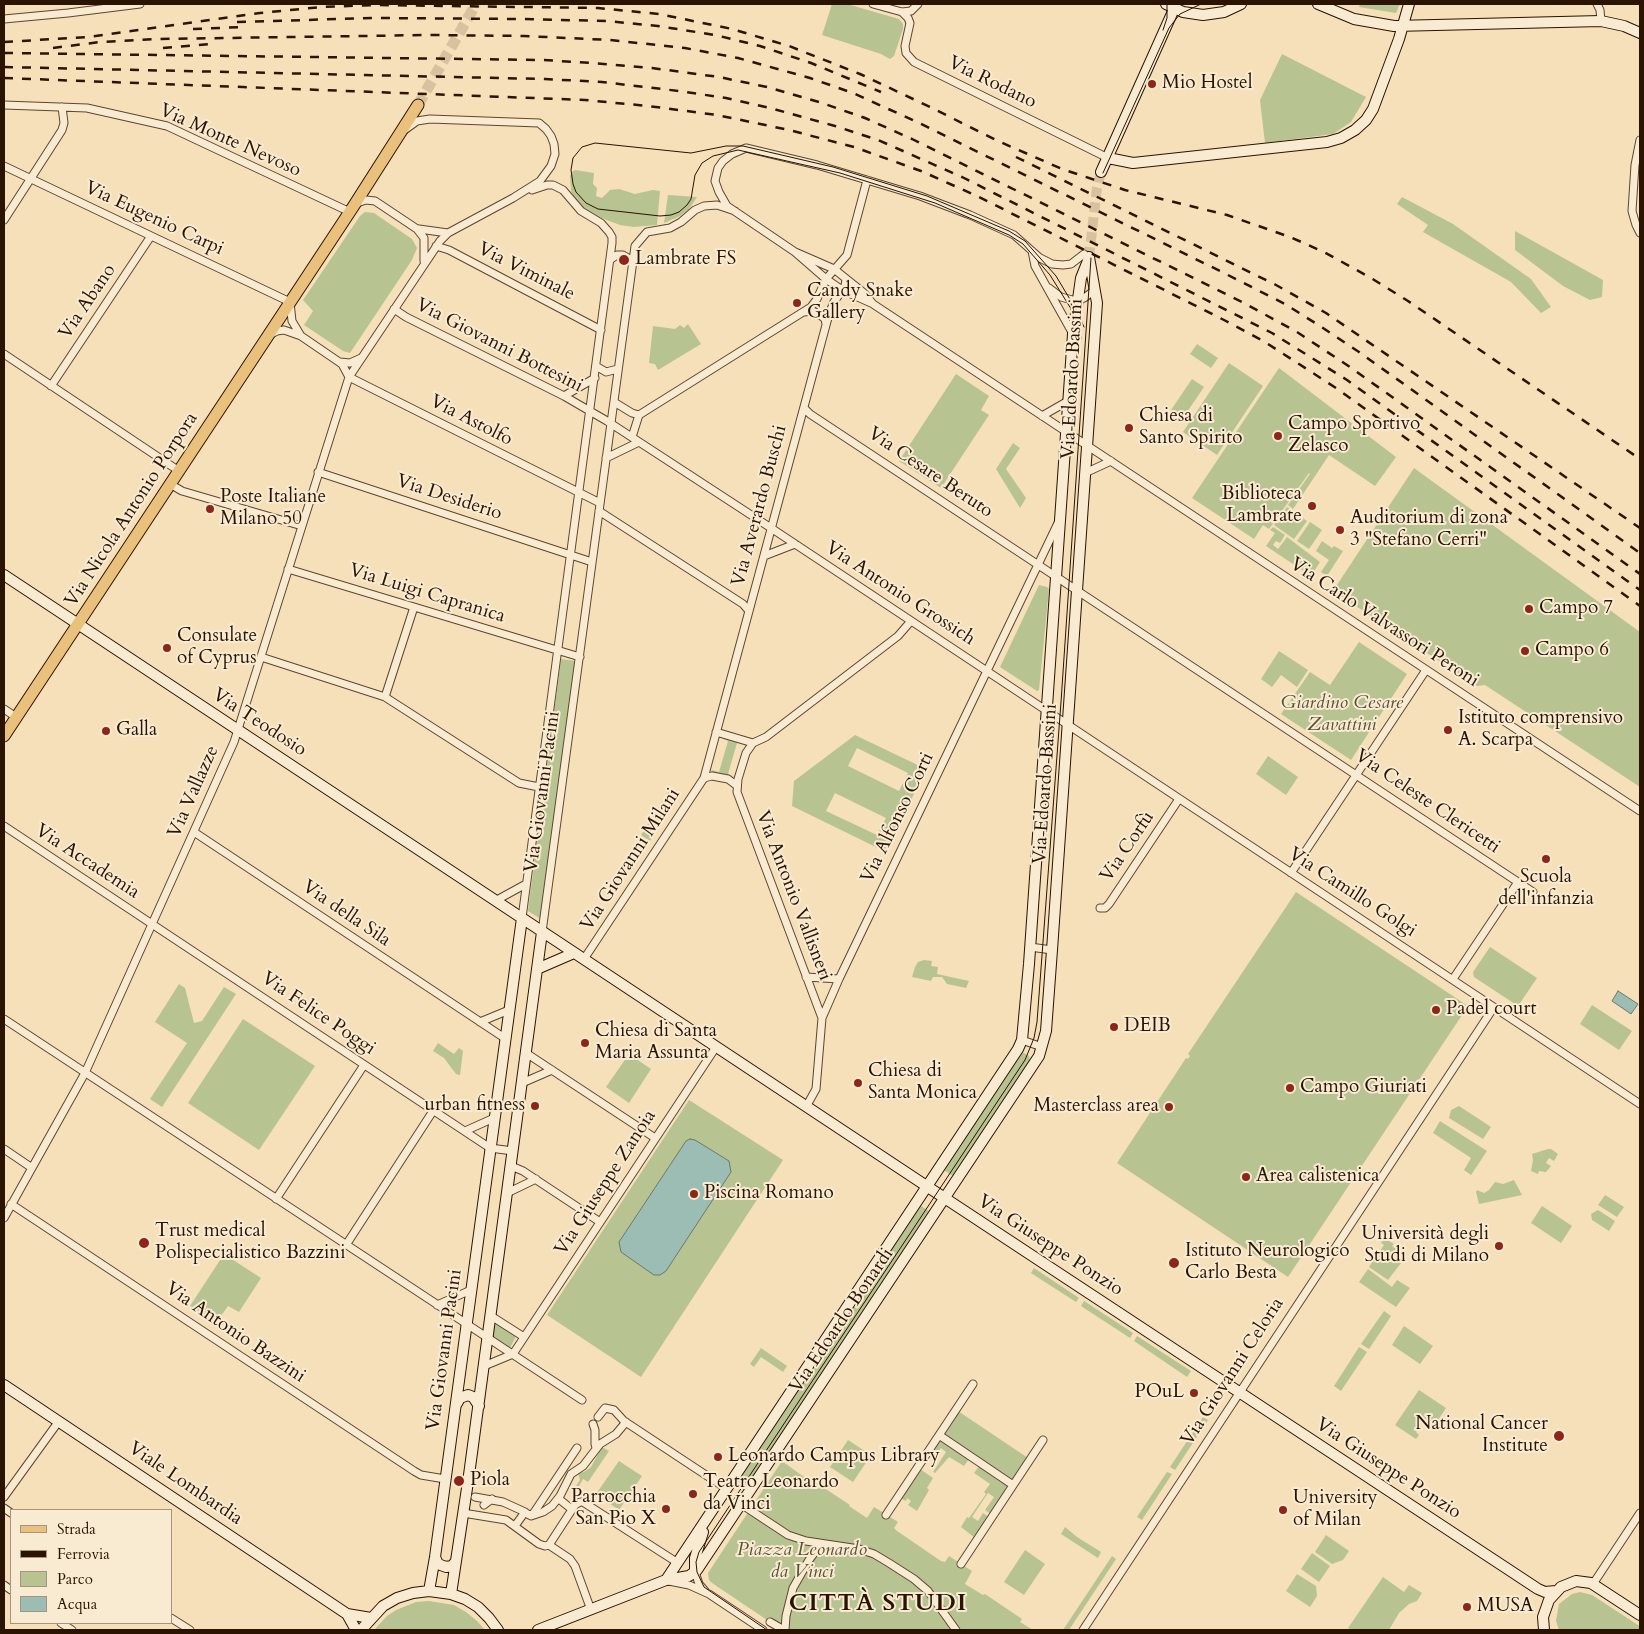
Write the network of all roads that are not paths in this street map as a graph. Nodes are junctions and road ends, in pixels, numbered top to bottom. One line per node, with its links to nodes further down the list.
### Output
1 (140, 4): 10 (street)
2 (873, 4): 9 (street)
3 (918, 4): 9 (street)
4 (1241, 4): 8 (street)
5 (1318, 4): 12 (street)
6 (1409, 4): 12 (street)
7 (1597, 4): 11 (street)
8 (1170, 6): 19 (street)
9 (902, 12): 19 (street, Via Rodano)
10 (4, 18)
11 (1601, 21): 12 (street); 13 (street)
12 (1402, 26): 19 (street)
13 (1640, 33)
14 (4, 105): 16 (street, Via Monte Nevoso)
15 (418, 105): 17 (main road)
16 (62, 107): 23 (street); 27 (street, Via Monte Nevoso)
17 (402, 132): 22 (main road); 25 (street)
18 (1640, 140): 30 (street)
19 (1108, 158): 21 (street)
20 (4, 166): 23 (street, Via Eugenio Carpi)
21 (1101, 172)
22 (372, 177): 26 (street); 27 (main road)
23 (31, 179): 29 (street); 35 (street, Via Eugenio Carpi)
24 (868, 180): 28 (street, Via Carlo Valvassori Peroni); 38 (street); 44 (street)
25 (513, 198): 33 (street); 41 (street, Via Giovanni Pacini)
26 (379, 204): 27 (street); 31 (street)
27 (352, 209): 51 (main road, Via Nicola Antonio Porpora)
28 (735, 211): 32 (street, Via Carlo Valvassori Peroni); 39 (street, Via Carlo Valvassori Peroni)
29 (4, 220)
30 (1638, 223): 34 (street)
31 (417, 229): 33 (street); 43 (street)
32 (647, 232): 42 (street, Via Giovanni Pacini)
33 (448, 233): 36 (street, Via Vallazze); 37 (street)
34 (1640, 233)
35 (151, 236): 51 (street, Via Eugenio Carpi); 67 (street, Via Abano)
36 (436, 246): 37 (street, Via Viminale); 43 (street, Via Vallazze)
37 (444, 248): 56 (street, Via Viminale)
38 (1032, 251): 40 (street); 47 (street)
39 (795, 252): 44 (street, Via Carlo Valvassori Peroni); 45 (street, Via Carlo Valvassori Peroni)
40 (1084, 254)
41 (611, 258): 42 (street); 56 (street, Via Giovanni Pacini)
42 (633, 262): 64 (street, Via Giovanni Pacini)
43 (423, 264): 53 (street, Via Vallazze)
44 (834, 269): 45 (street); 46 (street, Via Carlo Valvassori Peroni)
45 (826, 279): 48 (street, Via Carlo Valvassori Peroni); 54 (street)
46 (846, 279): 48 (street); 52 (street, Via Carlo Valvassori Peroni)
47 (1046, 286): 50 (street); 57 (street)
48 (842, 290): 52 (street, Via Carlo Valvassori Peroni); 55 (street, Via Averardo Buschi)
49 (1095, 290): 50 (street); 50 (street, Via Edoardo Bassini); 79 (street, Via Edoardo Bassini)
50 (1076, 301): 57 (street, Via Edoardo Bassini)
51 (290, 302): 58 (street); 59 (main road, Via Nicola Antonio Porpora)
52 (873, 304): 74 (street, Via Carlo Valvassori Peroni)
53 (394, 309): 61 (street, Via Vallazze); 68 (street, Via Giovanni Bottesini)
54 (804, 312): 55 (street); 73 (street)
55 (826, 325): 71 (street, Via Averardo Buschi)
56 (601, 330): 63 (street, Via Giovanni Pacini)
57 (1073, 334): 69 (street, Via Edoardo Bassini)
58 (301, 336): 59 (street); 62 (street)
59 (268, 337): 82 (main road, Via Nicola Antonio Porpora)
60 (4, 354): 67 (street)
61 (362, 358): 62 (street); 65 (street, Via Vallazze)
62 (340, 362): 65 (street)
63 (596, 366): 64 (street); 66 (street, Via Giovanni Pacini)
64 (618, 369): 70 (street, Via Giovanni Pacini)
65 (349, 377): 83 (street, Via Vallazze); 86 (street, Via Astolfo)
66 (595, 378): 68 (street); 72 (street, Via Giovanni Pacini)
67 (51, 386): 82 (street)
68 (564, 396): 72 (street, Via Giovanni Bottesini)
69 (1068, 401): 74 (street, Via Edoardo Bassini); 76 (street, Via Edoardo Bassini)
70 (614, 402): 73 (street); 75 (street, Via Giovanni Pacini)
71 (804, 408): 90 (street, Via Averardo Buschi); 95 (street, Via Cesare Beruto)
72 (591, 411): 75 (street, Via Antonio Grossich); 86 (street, Via Giovanni Pacini)
73 (639, 414): 77 (street)
74 (1042, 416): 76 (street, Via Carlo Valvassori Peroni)
75 (611, 424): 77 (street, Via Antonio Grossich); 80 (street, Via Giovanni Pacini)
76 (1066, 431): 79 (street, Via Carlo Valvassori Peroni); 88 (street, Via Edoardo Bassini)
77 (632, 437): 78 (street, Via Antonio Grossich)
78 (639, 442): 80 (street); 90 (street, Via Antonio Grossich)
79 (1087, 445): 81 (street, Via Carlo Valvassori Peroni); 84 (street, Via Edoardo Bassini)
80 (606, 458): 87 (street, Via Giovanni Pacini)
81 (1111, 461): 84 (street); 107 (street, Via Carlo Valvassori Peroni)
82 (179, 471): 85 (main road, Via Nicola Antonio Porpora)
83 (318, 472): 89 (street, Via Vallazze); 92 (street, Via Desiderio)
84 (1085, 473): 99 (street, Via Edoardo Bassini)
85 (170, 484): 89 (street); 103 (main road, Via Nicola Antonio Porpora)
86 (579, 493): 87 (street); 92 (street, Via Giovanni Pacini)
87 (599, 507): 94 (street, Via Giovanni Pacini); 101 (street)
88 (1059, 521): 95 (street, Via Edoardo Bassini); 98 (street, Via Edoardo Bassini)
89 (302, 526): 96 (street, Via Vallazze)
90 (771, 528): 91 (street, Via Antonio Grossich); 93 (street, Via Averardo Buschi)
91 (795, 544): 93 (street); 102 (street, Via Antonio Grossich)
92 (570, 554): 94 (street); 104 (street, Via Giovanni Pacini)
93 (764, 556): 101 (street, Via Averardo Buschi)
94 (592, 562): 106 (street, Via Giovanni Pacini)
95 (1038, 565): 98 (street); 108 (street, Via Edoardo Bassini)
96 (288, 570): 100 (street, Via Luigi Capranica); 105 (street, Via Vallazze)
97 (4, 575): 103 (street, Via Teodosio)
98 (1055, 576): 99 (street); 111 (street, Via Edoardo Bassini)
99 (1077, 591): 113 (street, Via Edoardo Bassini); 118 (street, Via Celeste Clericetti)
100 (414, 607): 104 (street, Via Luigi Capranica); 109 (street)
101 (749, 611): 115 (street, Via Averardo Buschi)
102 (912, 621): 108 (street, Via Antonio Grossich); 117 (street)
103 (78, 624): 112 (main road, Via Nicola Antonio Porpora); 114 (street, Via Teodosio)
104 (558, 650): 106 (street); 121 (street, Via Giovanni Pacini)
105 (261, 657): 109 (street); 114 (street, Via Vallazze)
106 (580, 657): 134 (street, Via Giovanni Pacini)
107 (1426, 670): 118 (street); 123 (street, Via Carlo Valvassori Peroni)
108 (987, 671): 111 (street, Via Edoardo Bassini); 141 (street, Via Alfonso Corti)
109 (385, 697): 121 (street)
110 (4, 708): 112 (street)
111 (1046, 710): 113 (street, Via Camillo Golgi); 135 (street, Via Edoardo Bassini)
112 (16, 717): 116 (main road, Via Nicola Antonio Porpora)
113 (1068, 725): 122 (street, Via Camillo Golgi); 136 (street, Via Edoardo Bassini)
114 (238, 731): 125 (street, Via Vallazze); 130 (street, Via Teodosio)
115 (716, 732): 117 (street); 119 (street, Via Averardo Buschi)
116 (4, 736)
117 (753, 743): 120 (street)
118 (1356, 775): 126 (street); 127 (street, Via Celeste Clericetti)
119 (704, 778): 120 (street); 138 (street, Via Giovanni Milani)
120 (736, 785): 140 (street, Via Antonio Vallisneri)
121 (540, 787): 128 (street, Via Giovanni Pacini)
122 (1179, 799): 126 (street, Via Camillo Golgi); 131 (street, Via Corfù)
123 (1640, 812)
124 (4, 826): 133 (street, Via Accademia)
125 (194, 832): 133 (street, Via Vallazze); 147 (street, Via della Sila)
126 (1291, 873): 142 (street, Via Camillo Golgi)
127 (1518, 882): 129 (street, Via Celeste Clericetti); 142 (street)
128 (526, 884): 130 (street); 132 (street, Via Giovanni Pacini)
129 (1533, 892)
130 (495, 901): 132 (street, Via Teodosio)
131 (1100, 908)
132 (522, 918): 134 (street); 144 (street, Via Giovanni Pacini)
133 (153, 924): 153 (street, Via Felice Poggi); 155 (street, Via Vallazze)
134 (542, 932): 137 (street, Via Giuseppe Ponzio); 139 (street, Via Giovanni Pacini)
135 (1030, 947): 136 (street); 149 (street, Via Edoardo Bassini)
136 (1052, 950): 151 (street, Via Edoardo Bassini)
137 (574, 953): 138 (street, Via Giuseppe Ponzio); 139 (street)
138 (584, 959): 150 (street, Via Giuseppe Ponzio)
139 (537, 969): 152 (street, Via Giovanni Pacini)
140 (806, 977): 141 (street); 145 (street, Via Antonio Vallisneri)
141 (839, 979): 145 (street, Via Alfonso Corti)
142 (1453, 979): 143 (street, Via Camillo Golgi)
143 (1494, 1007): 157 (street, Via Camillo Golgi); 187 (street, Via Giovanni Celoria)
144 (509, 1010): 147 (street); 148 (street, Via Giovanni Pacini)
145 (822, 1018): 158 (street, Via Alfonso Corti)
146 (4, 1019): 155 (street)
147 (480, 1022): 148 (street, Via della Sila)
148 (506, 1039): 160 (street, Via Giovanni Pacini)
149 (1022, 1040): 151 (street); 169 (street, Via Edoardo Bassini)
150 (716, 1047): 158 (street, Via Giuseppe Ponzio); 162 (street, Via Giuseppe Zanoia)
151 (1042, 1047): 171 (street, Via Edoardo Bassini)
152 (526, 1053): 154 (street); 156 (street, Via Giovanni Pacini)
153 (364, 1065): 159 (street, Via Felice Poggi); 172 (street)
154 (552, 1070): 156 (street); 162 (street)
155 (86, 1073): 167 (street, Via Vallazze); 172 (street)
156 (522, 1083): 165 (street, Via Giovanni Pacini)
157 (1640, 1104)
158 (806, 1106): 169 (street, Via Giuseppe Ponzio)
159 (433, 1110): 161 (street, Via Felice Poggi); 176 (street)
160 (494, 1118): 161 (street); 163 (street, Via Giovanni Pacini)
161 (465, 1131): 163 (street, Via Felice Poggi)
162 (655, 1138): 175 (street, Via Giuseppe Zanoia)
163 (490, 1148): 165 (street); 177 (street, Via Giovanni Pacini)
164 (4, 1149): 167 (street)
165 (513, 1151): 166 (street, Via Giovanni Pacini)
166 (511, 1166): 168 (street); 170 (street, Via Giovanni Pacini)
167 (32, 1168): 173 (street, Via Vallazze)
168 (536, 1179): 170 (street); 175 (street)
169 (926, 1186): 171 (street, Via Giuseppe Ponzio); 203 (street, Via Edoardo Bonardi)
170 (507, 1193): 179 (street, Via Giovanni Pacini)
171 (945, 1198): 187 (street, Via Giuseppe Ponzio); 208 (street, Via Edoardo Bonardi)
172 (276, 1199): 176 (street)
173 (12, 1204): 174 (street, Via Vallazze); 201 (street, Via Antonio Bazzini)
174 (4, 1218)
175 (600, 1222): 181 (street, Via Giuseppe Zanoia)
176 (346, 1245): 178 (street)
177 (471, 1290): 178 (street); 180 (street, Via Giovanni Pacini)
178 (438, 1305): 180 (street)
179 (491, 1316): 181 (street); 182 (street, Via Giovanni Pacini)
180 (467, 1324): 182 (street); 189 (street, Via Giovanni Pacini)
181 (524, 1337): 183 (street)
182 (488, 1338): 183 (street); 184 (street, Via Giovanni Pacini)
183 (513, 1354): 184 (street); 188 (street)
184 (484, 1366): 190 (street, Via Giovanni Pacini)
185 (4, 1384): 192 (street, Viale Lombardia)
186 (973, 1384): 195 (street)
187 (1239, 1391): 228 (street, Via Giuseppe Ponzio); 248 (street, Via Giovanni Celoria)
188 (582, 1400)
189 (456, 1405): 190 (street); 201 (street, Via Giovanni Pacini)
190 (478, 1406): 211 (street, Via Giovanni Pacini)
191 (599, 1412): 193 (street)
192 (59, 1421): 204 (street); 235 (street, Viale Lombardia)
193 (626, 1422): 198 (street); 203 (street)
194 (593, 1424): 198 (street)
195 (939, 1435): 202 (street); 214 (street)
196 (1043, 1440): 202 (street)
197 (577, 1448): 199 (street)
198 (596, 1448): 200 (street)
199 (563, 1470): 200 (street); 213 (street)
200 (570, 1475): 206 (street)
201 (445, 1479): 220 (street, Via Giovanni Pacini)
202 (1013, 1485): 224 (street)
203 (727, 1489): 215 (street)
204 (4, 1497)
205 (475, 1497): 207 (street)
206 (558, 1498): 210 (street); 213 (street)
207 (492, 1499): 209 (street); 213 (street)
208 (741, 1504): 217 (street); 225 (street)
209 (484, 1505)
210 (569, 1507)
211 (463, 1513): 218 (street); 222 (street, Via Giovanni Pacini)
212 (1640, 1513): 227 (street)
213 (528, 1514): 216 (street)
214 (886, 1515)
215 (706, 1521): 223 (street); 225 (street)
216 (517, 1523)
217 (821, 1544): 221 (street); 247 (street)
218 (549, 1545): 223 (street); 234 (street)
219 (800, 1556): 221 (street)
220 (435, 1557): 222 (street); 229 (street, Via Giovanni Pacini)
221 (809, 1560): 239 (street)
222 (456, 1561): 231 (street, Via Giovanni Pacini)
223 (678, 1563): 225 (street); 226 (street)
224 (961, 1564)
225 (695, 1572): 226 (street); 232 (street)
226 (666, 1580): 232 (street); 234 (street)
227 (1593, 1584): 230 (street); 236 (street)
228 (1538, 1589): 230 (street); 233 (street)
229 (429, 1591): 231 (street); 237 (street)
230 (1556, 1591): 233 (street)
231 (451, 1594): 243 (street)
232 (709, 1594): 245 (street)
233 (1546, 1605): 249 (street)
234 (591, 1610): 244 (street)
235 (347, 1614): 237 (street, Viale Lombardia); 241 (street, Viale Lombardia)
236 (1640, 1615)
237 (371, 1618): 242 (street)
238 (172, 1619): 240 (street)
239 (785, 1621): 246 (street); 246 (street)
240 (190, 1630)
241 (356, 1630)
242 (361, 1630)
243 (498, 1630)
244 (538, 1630)
245 (763, 1630)
246 (784, 1630)
247 (956, 1630)
248 (1083, 1630)
249 (1544, 1630)

